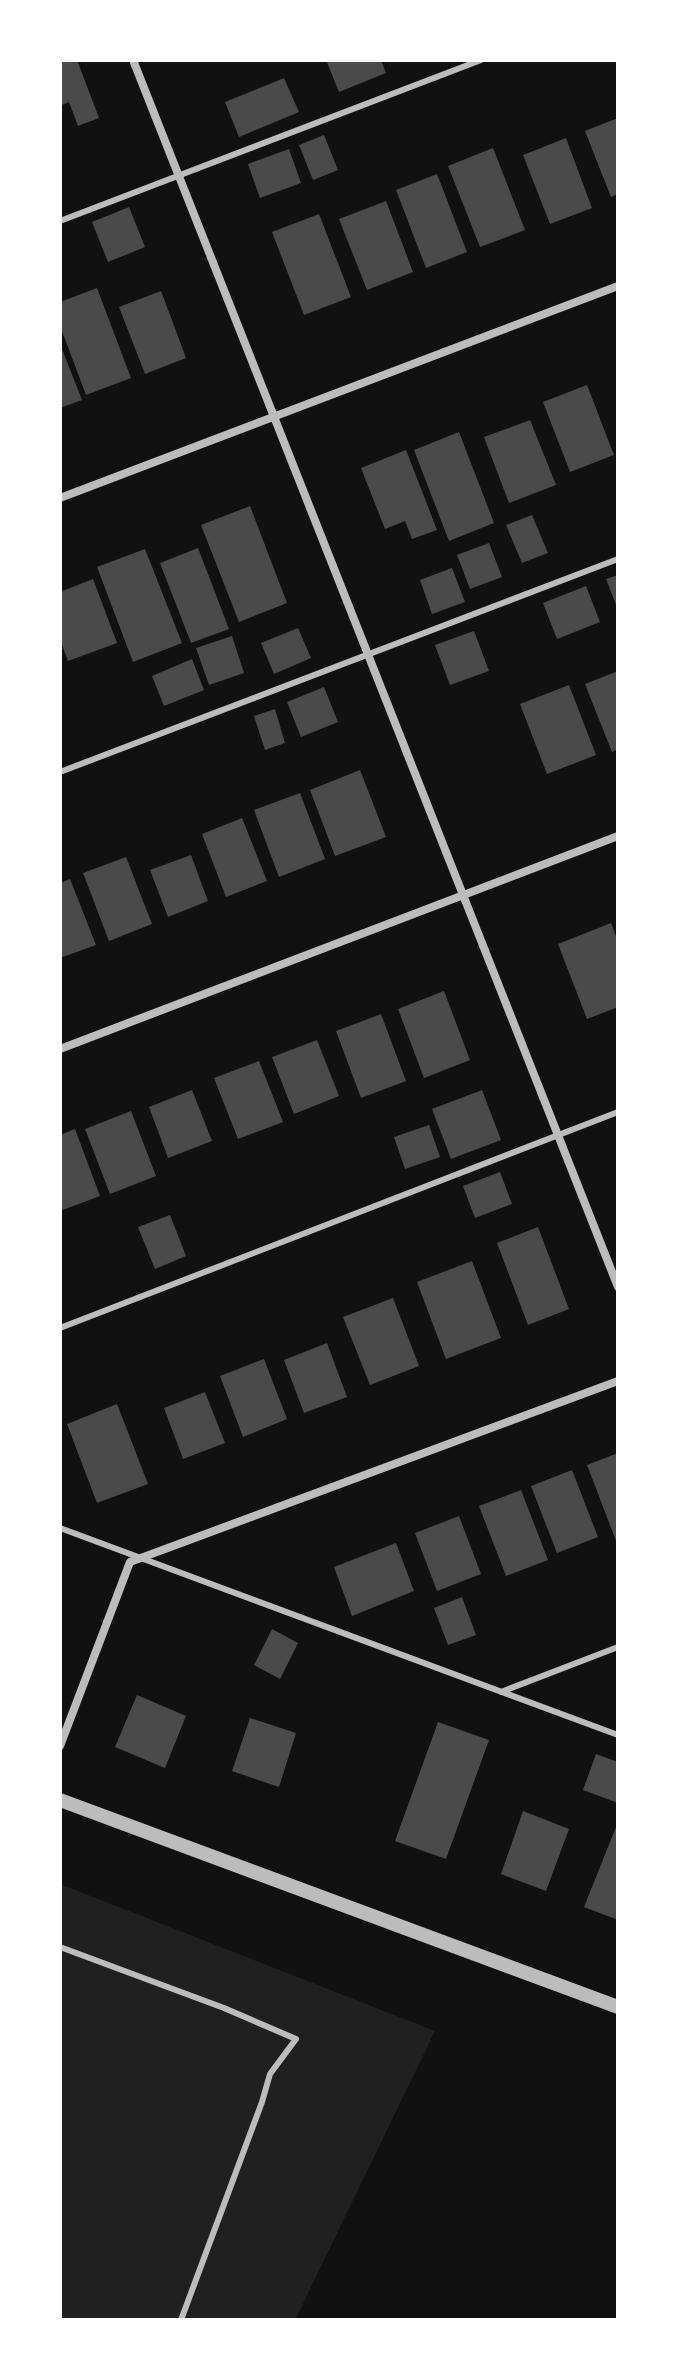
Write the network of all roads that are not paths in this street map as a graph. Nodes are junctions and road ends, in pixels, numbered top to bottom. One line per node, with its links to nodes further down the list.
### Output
1 (133, 60): 3 (street)
2 (481, 60): 3 (lane)
3 (179, 175): 4 (lane); 6 (street)
4 (60, 221)
5 (618, 286): 6 (street)
6 (274, 416): 7 (street); 9 (street)
7 (60, 498)
8 (618, 559): 9 (lane)
9 (368, 655): 10 (lane); 12 (street)
10 (60, 772)
11 (618, 836): 12 (street)
12 (463, 895): 13 (street); 15 (street)
13 (60, 1049)
14 (618, 1112): 15 (lane)
15 (558, 1135): 16 (street); 17 (lane)
16 (618, 1287)
17 (60, 1328)
18 (618, 1381): 20 (street)
19 (60, 1528): 20 (lane)
20 (142, 1557): 22 (lane); 24 (street)
21 (618, 1647): 22 (lane)
22 (501, 1692): 23 (lane)
23 (618, 1735)
24 (60, 1746)
25 (60, 1800): 27 (street)
26 (60, 1947): 28 (lane)
27 (618, 2007)
28 (181, 2320)

